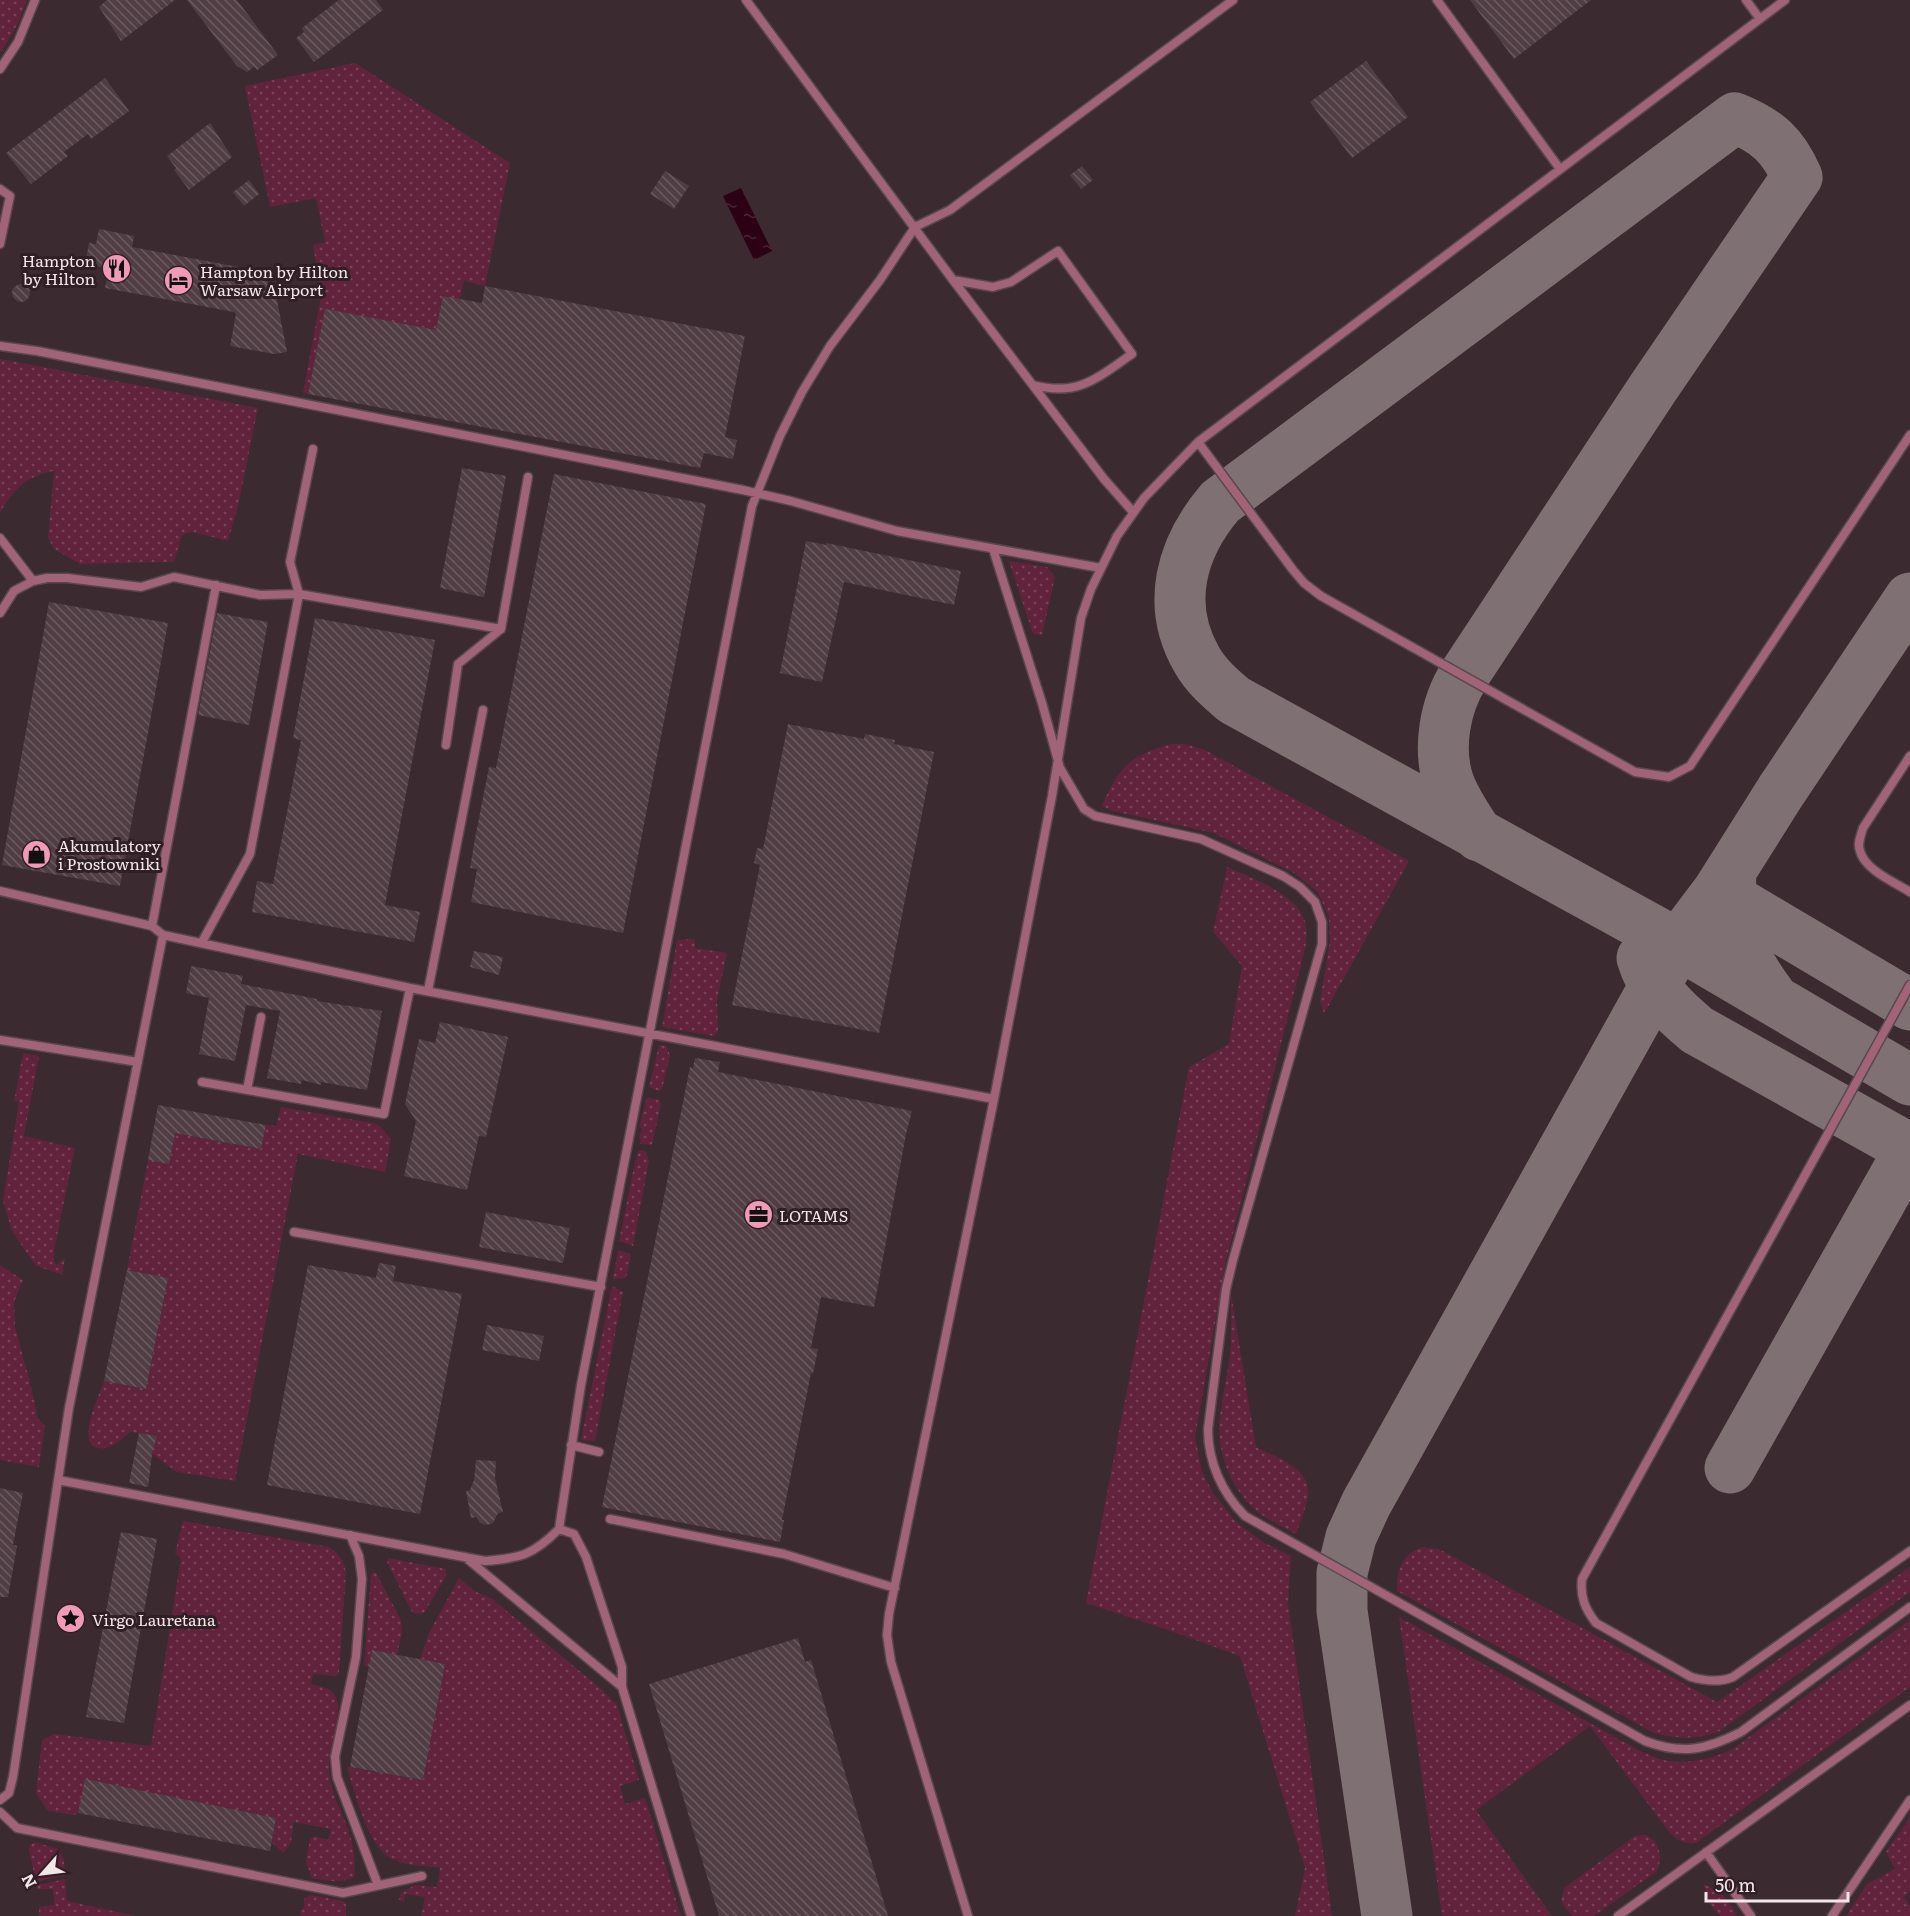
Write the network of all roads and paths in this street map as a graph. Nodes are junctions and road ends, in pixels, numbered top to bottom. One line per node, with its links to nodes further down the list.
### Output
1 (35, 0): 8 (lane)
2 (746, 0): 11 (lane)
3 (1233, 0): 11 (lane)
4 (1437, 0): 9 (lane)
5 (1746, 0): 7 (lane)
6 (1785, 0): 7 (lane)
7 (1760, 19): 9 (lane)
8 (0, 69)
9 (1560, 169): 17 (lane)
10 (0, 189): 12 (lane)
11 (915, 227): 13 (lane); 20 (lane)
12 (0, 244)
13 (953, 280): 15 (lane); 15 (lane)
14 (0, 346): 20 (lane)
15 (1033, 385): 21 (lane)
16 (1910, 435): 17 (lane)
17 (1198, 442): 21 (lane)
18 (313, 449): 27 (lane)
19 (528, 477): 29 (lane)
20 (757, 494): 23 (lane); 43 (lane)
21 (1133, 512): 24 (lane)
22 (0, 538): 25 (lane)
23 (993, 549): 24 (lane); 33 (lane)
24 (1101, 568): 33 (lane)
25 (33, 581): 26 (lane); 28 (lane)
26 (216, 585): 27 (lane); 36 (lane)
27 (299, 594): 29 (lane); 38 (lane)
28 (0, 613)
29 (501, 629): 31 (lane)
30 (483, 710): 41 (lane)
31 (446, 746)
32 (1910, 756): 35 (lane)
33 (1058, 757): 48 (lane); 60 (lane)
34 (0, 891): 36 (lane)
35 (1910, 892)
36 (152, 926): 37 (lane)
37 (163, 935): 38 (lane); 45 (lane)
38 (202, 942): 40 (lane)
39 (1910, 985): 57 (lane)
40 (410, 988): 41 (lane); 47 (lane)
41 (428, 991): 43 (lane)
42 (261, 1017): 47 (lane)
43 (649, 1034): 48 (lane); 50 (lane)
44 (0, 1040): 45 (lane)
45 (138, 1062): 53 (lane)
46 (202, 1082): 47 (lane)
47 (247, 1090)
48 (994, 1099): 59 (lane)
49 (294, 1232): 50 (lane)
50 (601, 1287): 51 (lane)
51 (571, 1445): 52 (lane); 55 (lane)
52 (599, 1452)
53 (58, 1480): 56 (lane); 63 (lane)
54 (610, 1519): 59 (lane)
55 (559, 1529): 58 (lane); 61 (lane)
56 (350, 1535): 58 (lane); 68 (lane)
57 (1910, 1551)
58 (464, 1557): 61 (lane)
59 (895, 1588): 70 (lane)
60 (1910, 1607)
61 (622, 1687): 69 (lane)
62 (1910, 1704): 66 (lane)
63 (0, 1800)
64 (1910, 1800): 73 (lane)
65 (0, 1812): 68 (lane)
66 (1706, 1852): 71 (lane); 72 (lane)
67 (422, 1876): 68 (lane)
68 (378, 1885)
69 (691, 1916)
70 (968, 1916)
71 (1618, 1916)
72 (1751, 1916)
73 (1832, 1916)

